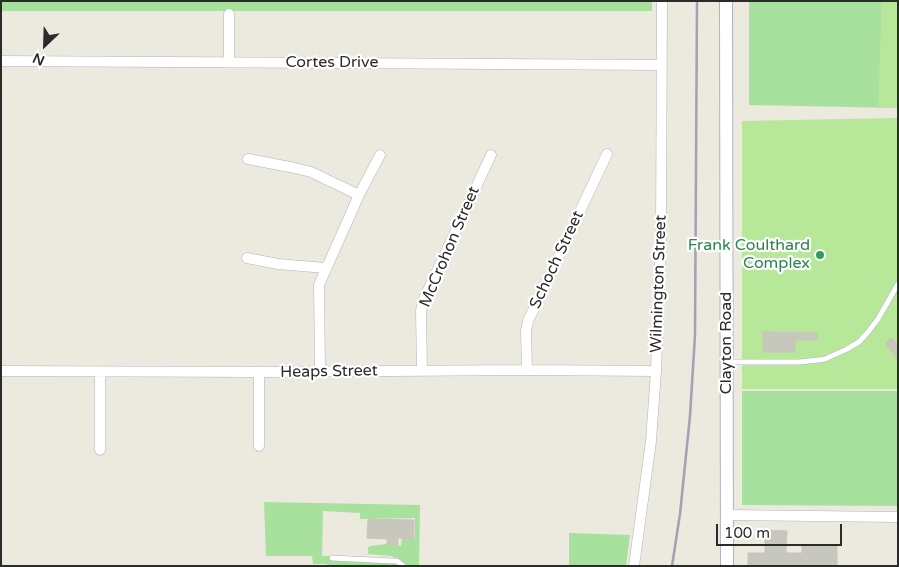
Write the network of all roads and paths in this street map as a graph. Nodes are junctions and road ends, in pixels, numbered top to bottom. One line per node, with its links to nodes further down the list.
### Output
1 (662, 1): 6 (street, Wilmington Street)
2 (726, 1): 15 (street, Clayton Road)
3 (228, 14): 5 (street)
4 (1, 61): 5 (street, Cortes Drive)
5 (229, 62): 6 (street, Cortes Drive)
6 (662, 66): 20 (street, Wilmington Street)
7 (607, 154): 16 (street, Schoch Street)
8 (380, 155): 11 (street)
9 (490, 155): 19 (street, McCrohon Street)
10 (248, 159): 11 (street)
11 (360, 195): 13 (street)
12 (247, 258): 13 (street)
13 (326, 268): 18 (street)
14 (898, 284): 15 (lane)
15 (727, 362): 25 (street, Clayton Road)
16 (527, 370): 19 (street, Heaps Street); 20 (street, Heaps Street)
17 (1, 371): 21 (street, Heaps Street)
18 (320, 371): 19 (street, Heaps Street); 22 (street, Heaps Street)
19 (422, 371)
20 (656, 371): 29 (street, Wilmington Street)
21 (100, 372): 22 (street, Heaps Street); 24 (street)
22 (259, 372): 23 (street)
23 (259, 446)
24 (100, 450)
25 (727, 515): 26 (street); 30 (street, Clayton Road)
26 (898, 517)
27 (332, 558): 28 (lane)
28 (403, 566)
29 (634, 566)
30 (727, 566)

